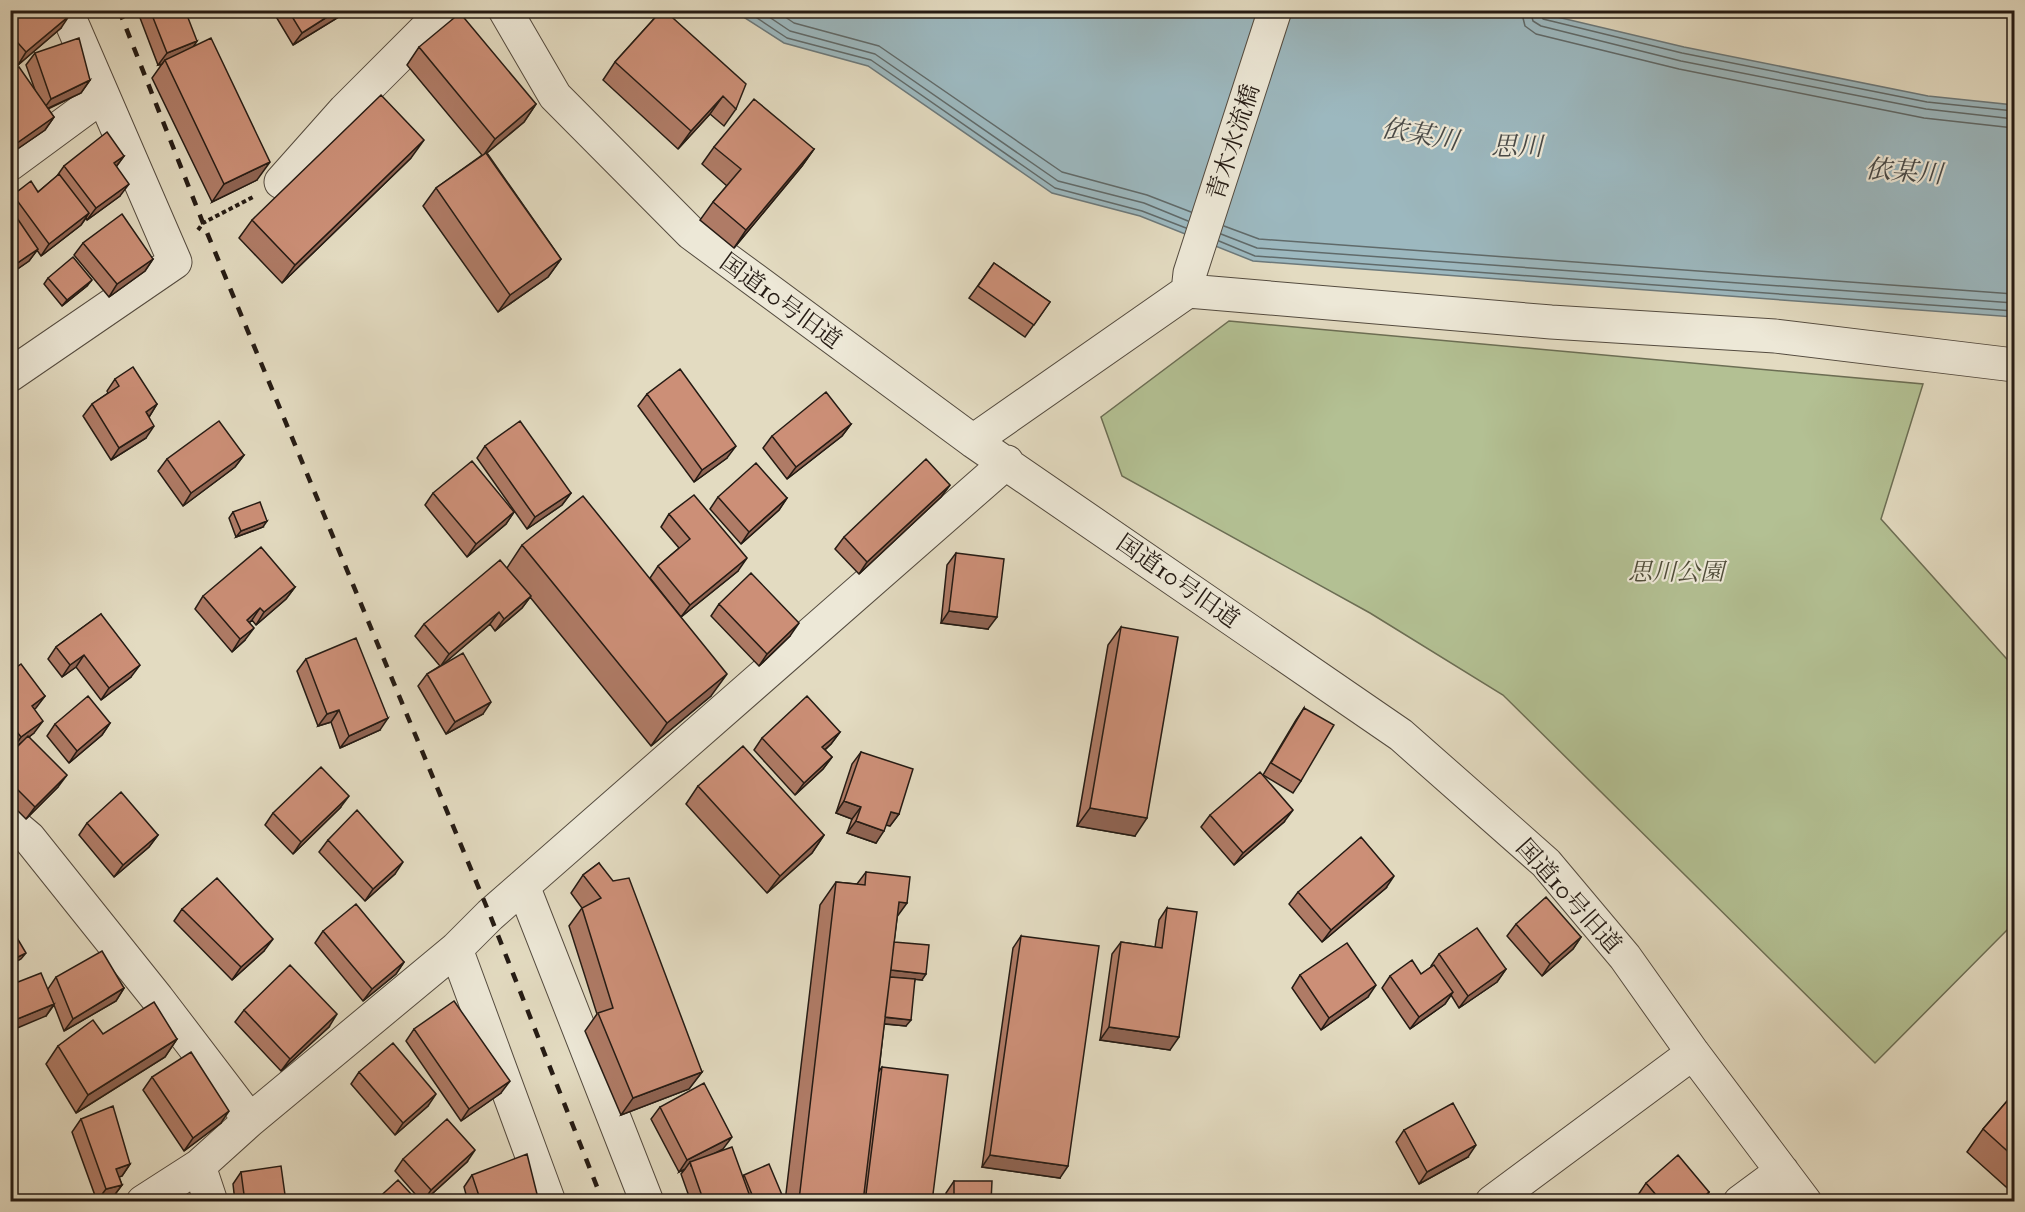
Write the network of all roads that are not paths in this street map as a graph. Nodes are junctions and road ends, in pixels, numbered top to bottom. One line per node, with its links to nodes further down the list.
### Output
1 (66, 10): 5 (street)
2 (445, 10): 7 (street)
3 (505, 10): 11 (street, 国道10号旧道)
4 (1275, 10): 8 (street, 青木水流橋)
5 (101, 97): 6 (street); 10 (street)
6 (10, 164)
7 (281, 182)
8 (1189, 282): 9 (street); 11 (street)
9 (2014, 365)
10 (10, 375)
11 (973, 441): 12 (street, 国道10号旧道)
12 (1007, 462): 14 (street); 16 (street, 国道10号旧道)
13 (10, 822): 17 (street)
14 (523, 886): 15 (street); 23 (street)
15 (456, 949): 17 (street); 22 (street)
16 (1693, 1053): 19 (street, 国道10号旧道); 24 (street)
17 (250, 1120): 18 (street)
18 (199, 1166): 20 (street); 21 (street)
19 (1782, 1171): 25 (street); 26 (street, 国道10号旧道)
20 (143, 1202)
21 (211, 1202)
22 (549, 1202)
23 (647, 1202)
24 (1492, 1202)
25 (1740, 1202)
26 (1805, 1202)

